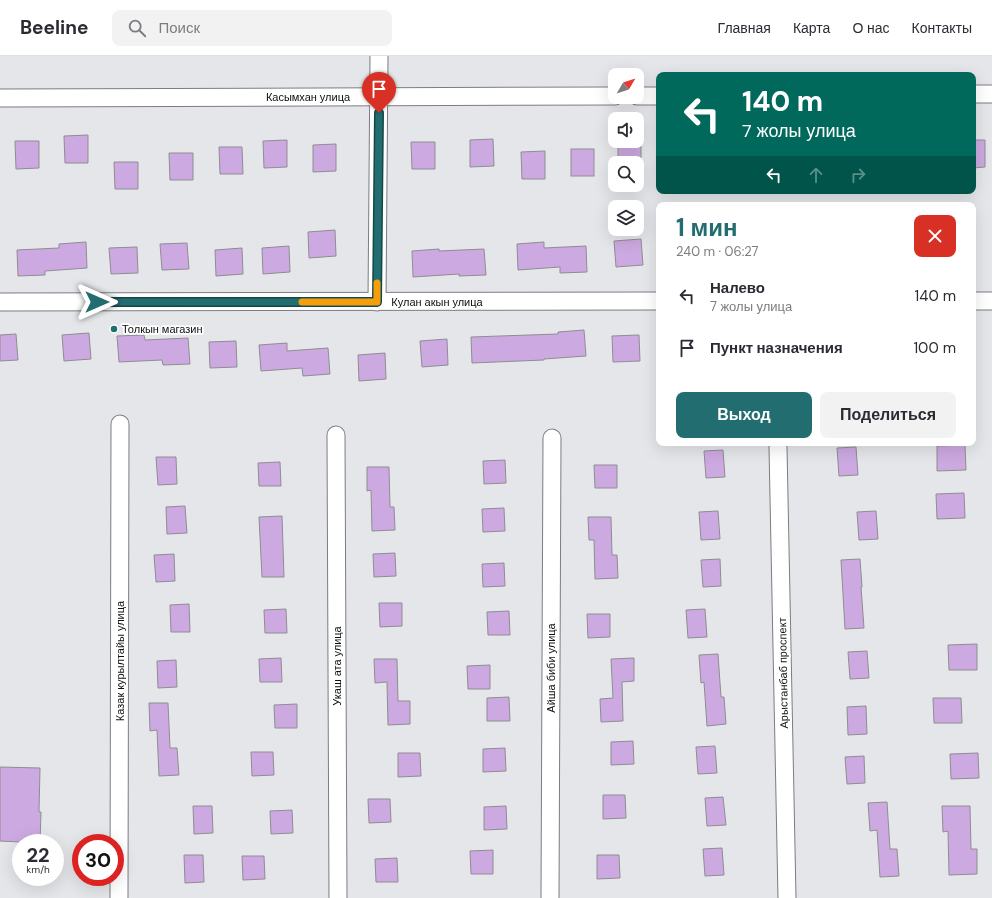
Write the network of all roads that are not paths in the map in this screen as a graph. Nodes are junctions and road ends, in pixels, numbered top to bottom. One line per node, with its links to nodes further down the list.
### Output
1 (379, 56): 7 (street)
2 (976, 94): 3 (street)
3 (992, 94)
4 (608, 96): 7 (street, Касымхан улица)
5 (644, 96): 6 (street)
6 (656, 96)
7 (380, 97): 8 (street, Касымхан улица); 13 (street)
8 (0, 98)
9 (656, 301): 13 (street, Кулан акын улица)
10 (976, 301): 11 (street)
11 (992, 301)
12 (0, 302): 13 (street, Кулан акын улица)
13 (377, 302)
14 (120, 424): 18 (street, Казак курылтайы улица)
15 (336, 434): 19 (street, Укаш ата улица)
16 (552, 438): 20 (street, Айша биби улица)
17 (778, 447): 21 (street, Арыстанбаб проспект)
18 (119, 898)
19 (338, 898)
20 (550, 898)
21 (788, 898)

